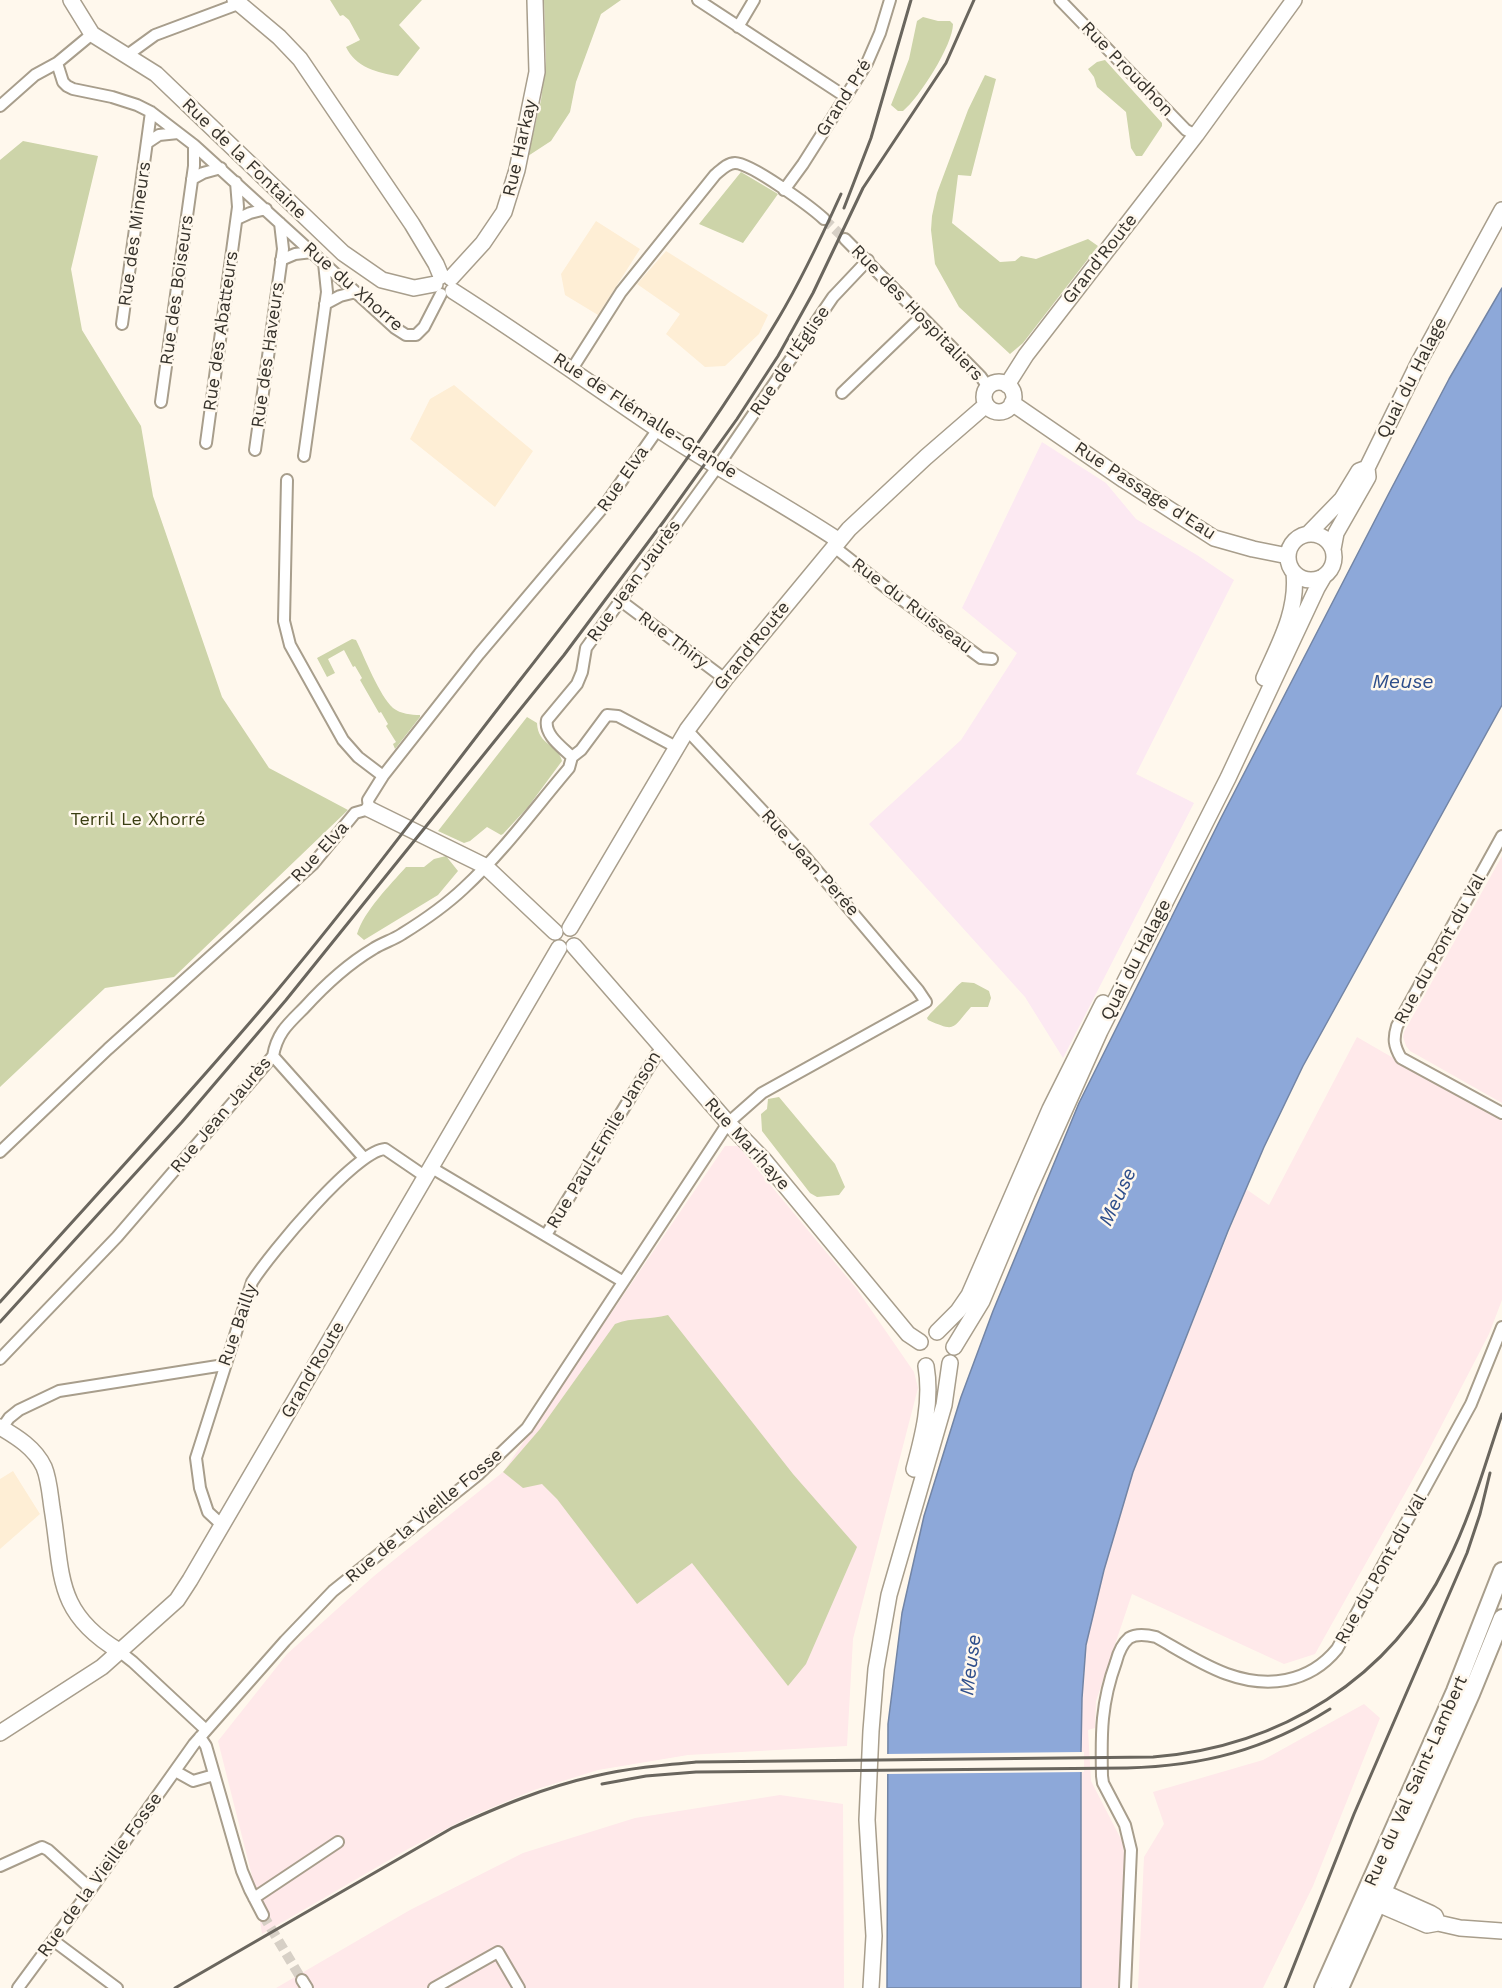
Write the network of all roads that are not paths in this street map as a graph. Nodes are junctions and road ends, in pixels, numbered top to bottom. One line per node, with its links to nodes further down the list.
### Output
1 (71, 0): 10 (street, Rue de la Fontaine)
2 (535, 0): 34 (street, Rue Harkay)
3 (698, 0): 9 (street)
4 (754, 0): 9 (street)
5 (890, 0): 13 (street, Grand Pré)
6 (1060, 0): 17 (street, Rue Proudhon)
7 (1294, 0): 17 (street, Grand'Route)
8 (237, 2): 11 (street); 34 (street, Rue de Flémalle-Grande)
9 (738, 27): 13 (street)
10 (92, 34): 11 (street, Rue de la Fontaine); 12 (street)
11 (126, 56): 34 (street, Rue de la Fontaine)
12 (57, 63): 14 (street); 15 (street, Rue du Xhorre)
13 (846, 97): 23 (street, Grand Pré)
14 (0, 106)
15 (151, 112): 16 (street, Rue du Xhorre); 18 (street, Rue des Mineurs)
16 (178, 133): 18 (street, Rue des Mineurs); 19 (street, Rue du Xhorre)
17 (1196, 135): 40 (street, Grand'Route)
18 (147, 143): 38 (street, Rue des Mineurs)
19 (194, 145): 20 (street, Rue du Xhorre); 21 (street, Rue des Boiseurs)
20 (221, 168): 21 (street); 22 (street, Rue du Xhorre)
21 (192, 179): 43 (street, Rue des Boiseurs)
22 (236, 182): 24 (street, Rue du Xhorre); 26 (street, Rue des Abatteurs)
23 (784, 190): 27 (street); 39 (street)
24 (266, 209): 26 (street); 28 (street, Rue du Xhorre)
25 (1502, 210): 51 (street, Quai du Halage)
26 (237, 219): 47 (street, Rue des Abatteurs)
27 (824, 219)
28 (280, 222): 30 (street, Rue du Xhorre); 31 (street, Rue des Haveurs)
29 (845, 239): 32 (street, Rue des Hospitaliers)
30 (312, 252): 31 (street, Rue des Haveurs); 33 (street, Rue du Xhorre)
31 (281, 260): 48 (street, Rue des Haveurs)
32 (868, 260): 37 (street, Rue des Hospitaliers); 50 (street, Rue de l'Église)
33 (324, 263): 35 (street, Rue du Xhorre); 36 (street)
34 (444, 285): 35 (street, Rue du Xhorre); 39 (street, Rue de Flémalle-Grande)
35 (356, 292): 36 (street)
36 (325, 304): 49 (street)
37 (921, 317): 41 (street, Rue des Hospitaliers); 42 (street)
38 (122, 324)
39 (572, 369): 46 (street, Rue de Flémalle-Grande)
40 (1007, 385): 41 (street); 44 (street)
41 (988, 387): 45 (street)
42 (842, 393)
43 (161, 402)
44 (1012, 403): 45 (street); 56 (street, Rue Passage d'Eau)
45 (986, 405): 54 (street, Grand'Route)
46 (658, 429): 50 (street, Rue de Flémalle-Grande); 65 (street, Rue Elva)
47 (206, 443)
48 (255, 450)
49 (304, 456)
50 (718, 466): 54 (street, Rue de Flémalle-Grande); 59 (street, Rue Jean Jaurès)
51 (1367, 468): 53 (street, Quai du Halage); 55 (street, Quai du Halage)
52 (287, 480): 65 (street)
53 (1309, 533): 55 (street); 56 (street, Quai du Halage)
54 (836, 543): 60 (street, Rue du Ruisseau); 61 (street, Grand'Route)
55 (1334, 549): 58 (street, Quai du Halage)
56 (1288, 556): 57 (street, Quai du Halage)
57 (1294, 573): 58 (street); 82 (street, Quai du Halage)
58 (1324, 576): 84 (street, Quai du Halage)
59 (621, 601): 61 (street, Rue Thiry); 64 (street, Rue Jean Jaurès)
60 (992, 659)
61 (724, 679): 62 (street, Grand'Route)
62 (687, 730): 63 (street, Grand'Route); 71 (street, Rue Jean Perée)
63 (676, 747): 64 (street, Rue Jean Jaurès); 69 (street, Grand'Route)
64 (572, 757): 68 (street, Rue Jean Jaurès)
65 (383, 776): 66 (street, Rue Elva)
66 (369, 809): 68 (street); 76 (street, Rue Elva)
67 (1502, 836): 74 (street, Rue du Pont du Val)
68 (485, 866): 69 (street); 73 (street, Rue Jean Jaurès)
69 (563, 930): 70 (street)
70 (566, 947): 72 (street, Rue Marihaye); 78 (street, Grand'Route)
71 (926, 1002): 75 (street, Rue de la Vieille Fosse)
72 (662, 1046): 75 (street, Rue Marihaye); 79 (street, Rue Paul-Emile Janson)
73 (273, 1056): 77 (street); 85 (street, Rue Jean Jaurès)
74 (1502, 1113)
75 (728, 1123): 80 (street, Rue de la Vieille Fosse); 83 (street, Rue Marihaye)
76 (0, 1152)
77 (364, 1158): 78 (street); 87 (street, Rue Bailly)
78 (429, 1172): 79 (street); 90 (street, Grand'Route)
79 (546, 1235): 80 (street)
80 (622, 1281): 95 (street, Rue de la Vieille Fosse)
81 (1502, 1327): 112 (street, Rue du Pont du Val)
82 (937, 1332): 83 (street); 84 (street)
83 (920, 1342): 88 (street)
84 (954, 1347): 86 (street)
85 (0, 1359)
86 (950, 1363): 88 (street); 111 (street)
87 (224, 1365): 89 (street); 90 (street, Rue Bailly)
88 (926, 1366): 110 (street)
89 (1, 1427): 93 (street)
90 (222, 1525): 93 (street, Grand'Route)
91 (1502, 1572): 101 (main road, Rue du Val Saint-Lambert)
92 (1502, 1618): 101 (main road, Rue du Val Saint-Lambert)
93 (119, 1651): 94 (street, Grand'Route); 95 (street)
94 (0, 1733)
95 (203, 1734): 96 (street, Rue de la Vieille Fosse); 97 (street)
96 (175, 1771): 97 (street); 100 (street, Rue de la Vieille Fosse)
97 (214, 1775): 102 (street)
98 (338, 1842): 102 (street)
99 (0, 1866): 100 (street)
100 (91, 1889): 105 (street, Rue de la Vieille Fosse)
101 (1376, 1896): 104 (street); 113 (main road, Rue du Val Saint-Lambert); 114 (main road, Rue du Val Saint-Lambert)
102 (254, 1898): 103 (street)
103 (263, 1915)
104 (1502, 1931)
105 (54, 1941): 106 (street, Rue de la Vieille Fosse); 107 (street)
106 (18, 1988)
107 (117, 1988)
108 (434, 1988): 109 (street)
109 (519, 1988)
110 (861, 1988)
111 (871, 1988)
112 (1125, 1988)
113 (1323, 1988)
114 (1340, 1988)

